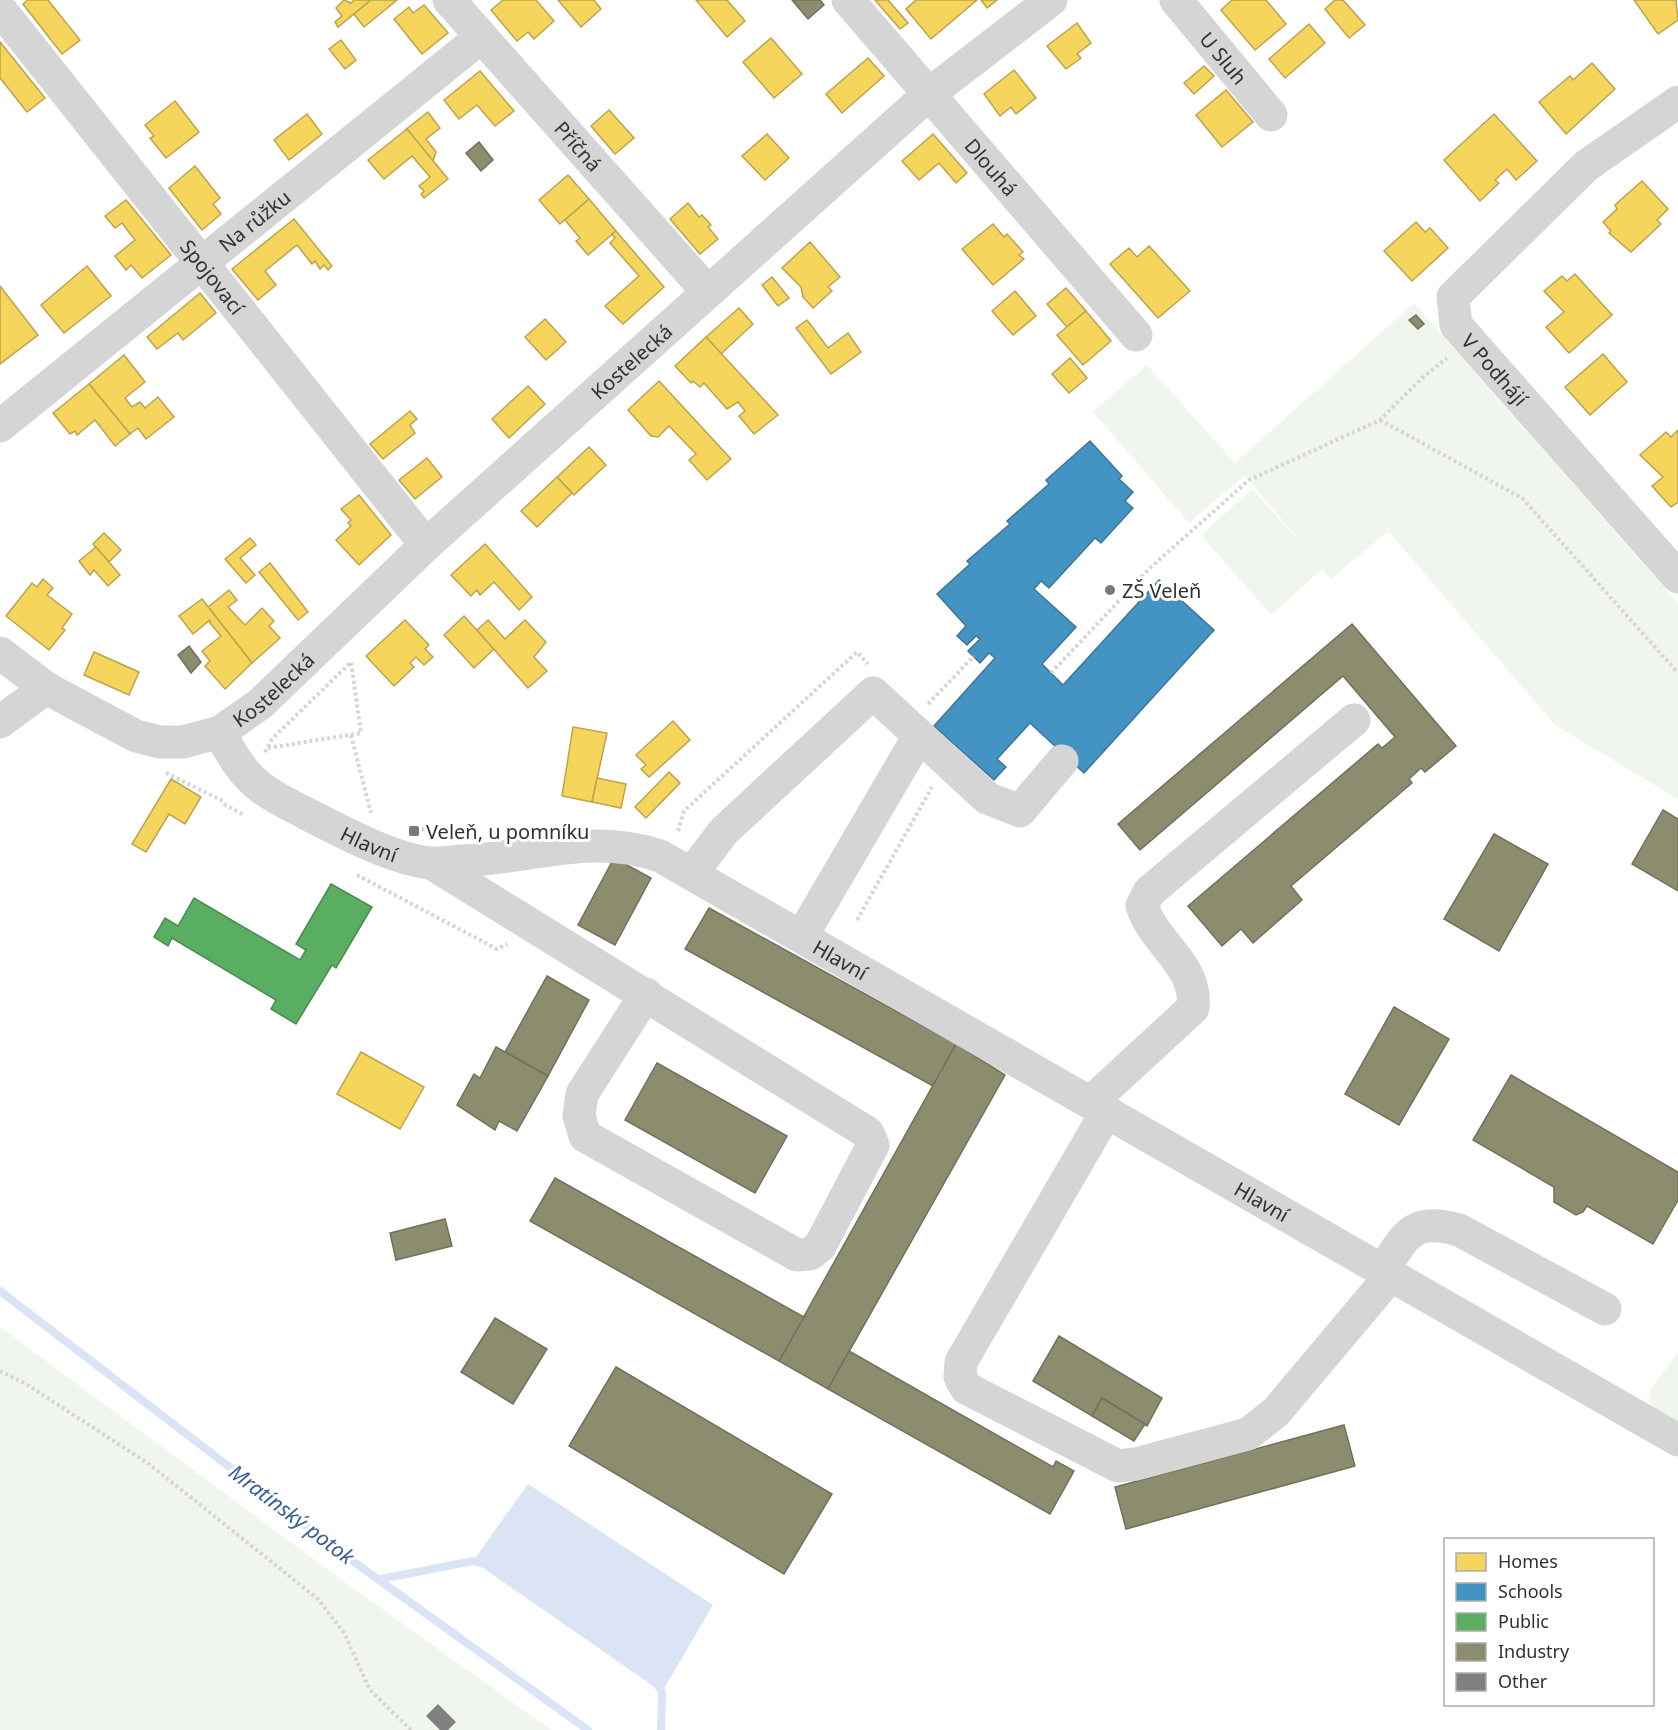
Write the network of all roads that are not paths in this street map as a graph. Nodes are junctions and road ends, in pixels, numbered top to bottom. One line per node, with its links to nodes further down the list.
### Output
1 (449, 0): 6 (street, Příčná)
2 (848, 0): 7 (street, Dlouhá)
3 (1051, 0): 7 (street, Kostelecká)
4 (1176, 0): 9 (street, U Sluh)
5 (0, 9): 10 (street, Spojovací)
6 (480, 38): 10 (street, Na růžku); 11 (street, Příčná)
7 (929, 94): 11 (street, Kostelecká); 12 (street, Dlouhá)
8 (1678, 102): 15 (street, V Podhájí)
9 (1271, 115)
10 (200, 262): 13 (street, Na růžku); 14 (street, Spojovací)
11 (707, 291): 14 (street, Kostelecká)
12 (1136, 335)
13 (0, 426)
14 (426, 545): 21 (street, Kostelecká)
15 (1678, 577)
16 (0, 653): 17 (street)
17 (46, 688): 19 (street); 21 (street)
18 (1354, 720): 27 (street)
19 (0, 722)
20 (922, 722): 22 (street); 24 (street); 25 (street)
21 (220, 732): 23 (street, Hlavní)
22 (1062, 761)
23 (430, 863): 24 (street, Hlavní); 26 (street)
24 (692, 873): 25 (street, Hlavní)
25 (802, 936): 27 (street, Hlavní)
26 (645, 994): 26 (street)
27 (1099, 1106): 28 (street, Hlavní); 28 (street)
28 (1388, 1272): 29 (street); 30 (street, Hlavní)
29 (1605, 1309)
30 (1669, 1433)

